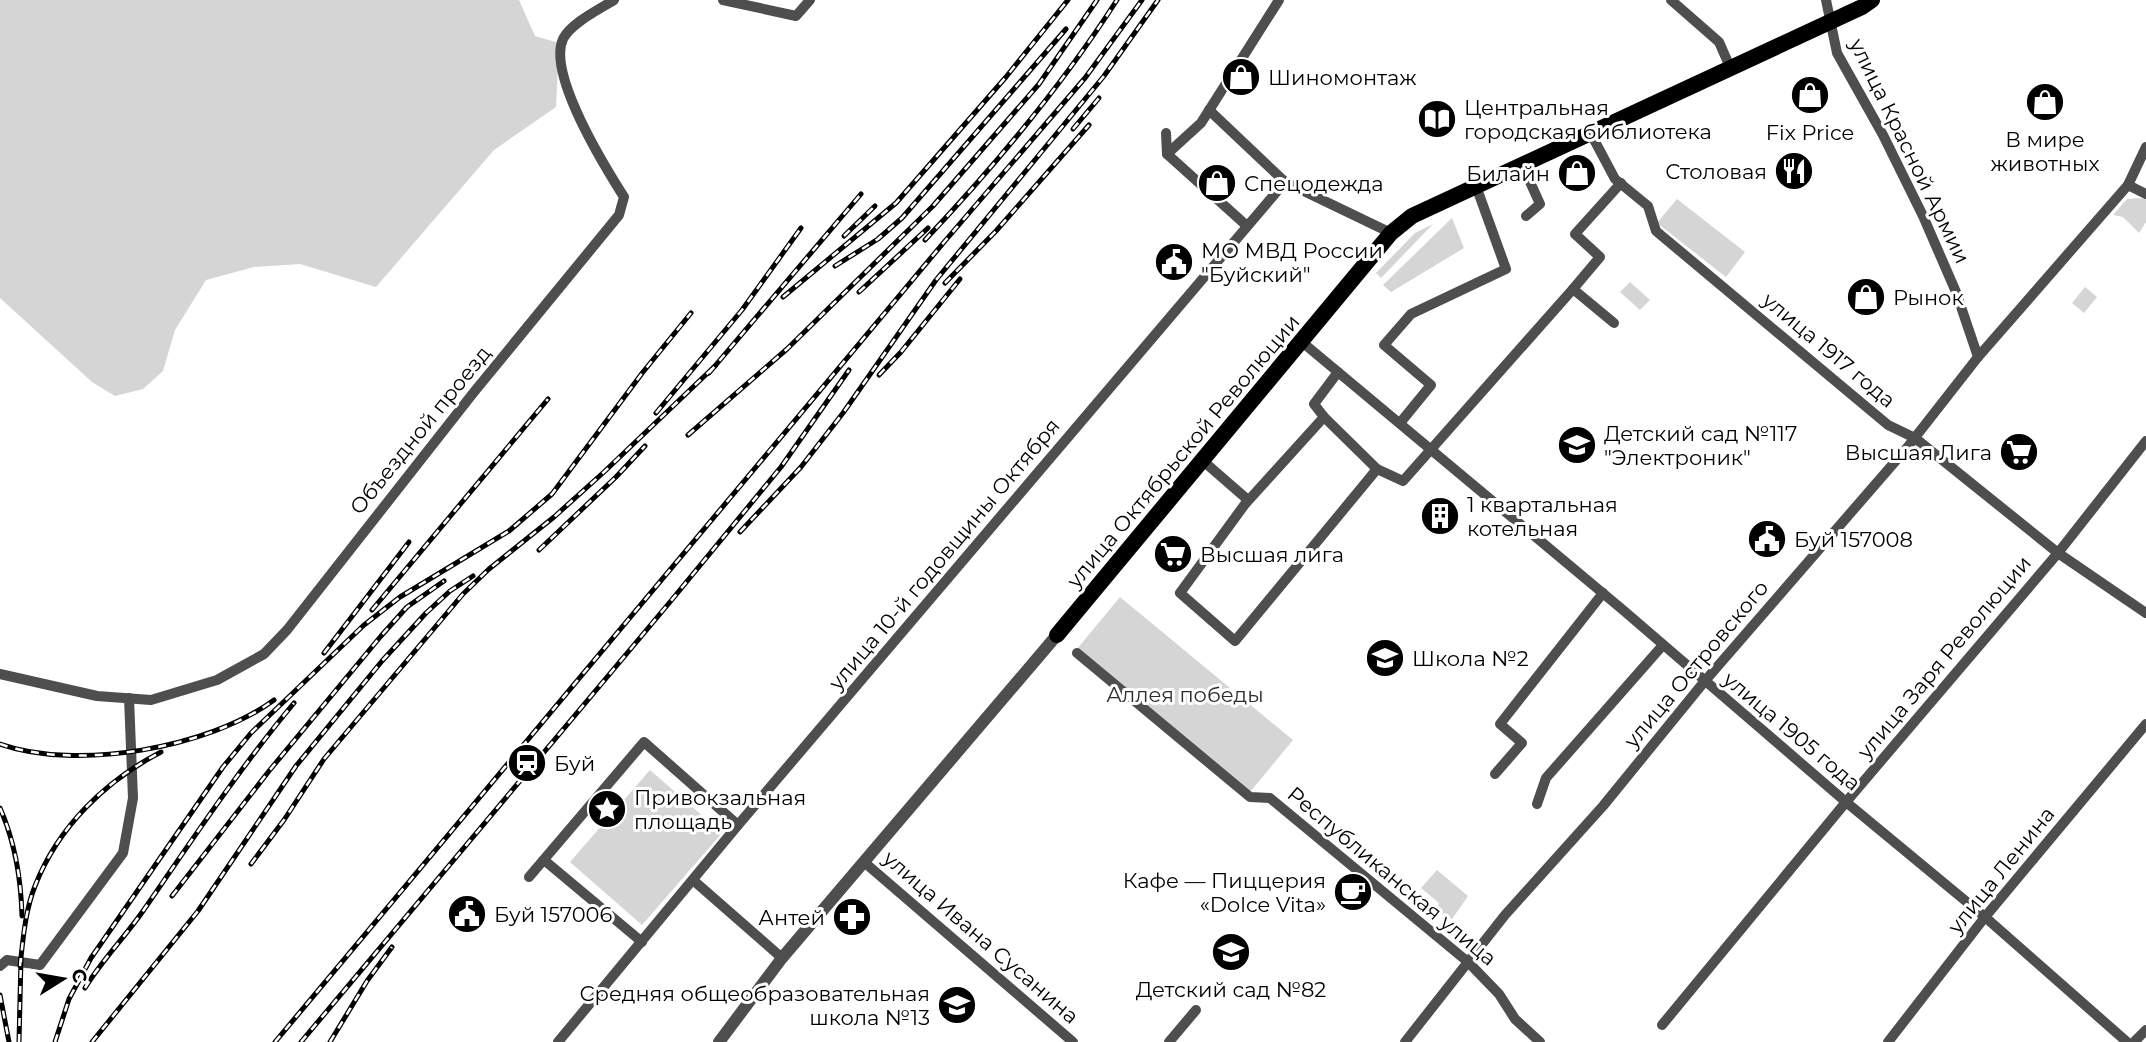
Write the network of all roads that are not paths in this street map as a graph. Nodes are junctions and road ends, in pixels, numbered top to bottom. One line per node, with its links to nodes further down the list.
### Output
1 (614, 0): 45 (street, Объездной проезд)
2 (723, 0): 3 (street)
3 (810, 0)
4 (1279, 0): 10 (street)
5 (1671, 0): 9 (street)
6 (1826, 0): 8 (street, улица Красной Армии)
7 (1872, 0): 8 (main road, улица Октябрьской Революции)
8 (1830, 22): 9 (main road, улица Октябрьской Революции); 27 (street, улица Красной Армии)
9 (1730, 67): 11 (main road, улица Октябрьской Революции)
10 (1209, 110): 14 (street); 16 (street)
11 (1590, 132): 15 (main road, улица Октябрьской Революции); 17 (street, улица 1917 года)
12 (1167, 133): 14 (street)
13 (2146, 147): 18 (street, улица Островского)
14 (1167, 154): 22 (street)
15 (1522, 164): 19 (main road, улица Октябрьской Революции); 21 (street)
16 (1285, 182): 22 (street, улица 10-й годовщины Октября); 23 (street)
17 (1621, 183): 24 (street); 31 (street, улица 1917 года)
18 (2128, 185): 20 (street); 27 (street, улица Островского)
19 (1476, 186): 23 (main road, улица Октябрьской Революции); 30 (street)
20 (2146, 194)
21 (1526, 216)
22 (1247, 226): 50 (street, улица 10-й годовщины Октября)
23 (1391, 233): 26 (main road, улица Октябрьской Революции)
24 (1573, 289): 25 (street); 33 (street)
25 (1614, 323)
26 (1302, 342): 28 (street, улица 1905 года); 34 (main road, улица Октябрьской Революции)
27 (1978, 357): 31 (street, улица Островского)
28 (1339, 372): 29 (street); 30 (street, улица 1905 года)
29 (1324, 417): 35 (street); 36 (street)
30 (1400, 424): 33 (street, улица 1905 года)
31 (1915, 438): 37 (street, улица 1917 года); 44 (street, улица Островского)
32 (2146, 441): 37 (street, улица Заря Революции)
33 (1432, 450): 35 (street); 38 (street, улица 1905 года)
34 (1202, 460): 36 (street); 40 (main road, улица Октябрьской Революции)
35 (1377, 469): 36 (street)
36 (1247, 502)
37 (2058, 553): 39 (street, улица 1917 года); 48 (street, улица Заря Революции)
38 (1603, 593): 41 (street, улица 1905 года); 47 (street)
39 (2146, 613)
40 (1058, 635): 52 (street, улица Октябрьской Революции)
41 (1662, 645): 44 (street, улица 1905 года); 49 (street)
42 (1077, 653): 58 (street, Республиканская улица)
43 (0, 674): 45 (street, Объездной проезд)
44 (1704, 682): 48 (street, улица 1905 года); 58 (street, улица Островского)
45 (129, 698): 59 (street)
46 (2146, 724): 55 (street, улица Ленина)
47 (1495, 774)
48 (1846, 802): 55 (street, улица 1905 года); 61 (street, улица Заря Революции)
49 (1537, 804)
50 (738, 825): 51 (street); 54 (street, улица 10-й годовщины Октября)
51 (544, 860): 53 (street); 56 (street)
52 (864, 862): 57 (street, улица Октябрьской Революции); 65 (street, улица Ивана Сусанина)
53 (529, 877)
54 (693, 880): 56 (street, улица 10-й годовщины Октября); 57 (street)
55 (1985, 918): 69 (street, улица Ленина); 70 (street, улица 1905 года)
56 (642, 942): 63 (street, улица 10-й годовщины Октября)
57 (782, 958): 64 (street, улица Октябрьской Революции)
58 (1468, 962): 67 (street, улица Островского); 68 (street, Республиканская улица)
59 (0, 966)
60 (1196, 1010): 66 (street)
61 (1662, 1025)
62 (2146, 1030): 71 (street)
63 (558, 1042)
64 (719, 1042)
65 (1073, 1042)
66 (1169, 1042)
67 (1405, 1042)
68 (1540, 1042)
69 (1888, 1042)
70 (2127, 1042)
71 (2133, 1042)

